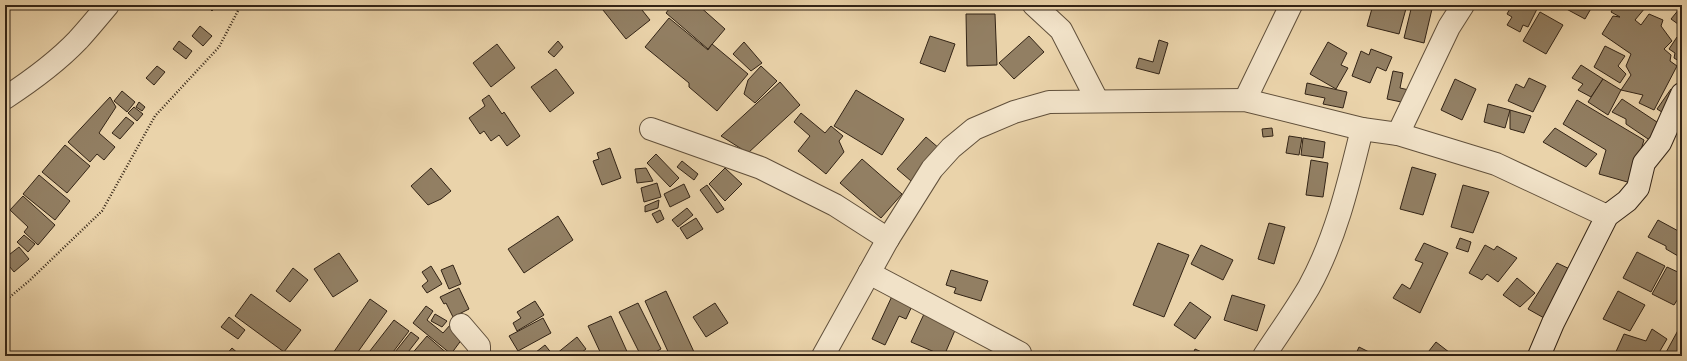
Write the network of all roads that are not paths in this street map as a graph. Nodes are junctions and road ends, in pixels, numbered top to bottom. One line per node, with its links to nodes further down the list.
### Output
1 (108, 5): 6 (street)
2 (1034, 5): 7 (street)
3 (1291, 5): 8 (street)
4 (1462, 5): 11 (street)
5 (1682, 94): 12 (street)
6 (5, 98)
7 (1097, 100): 8 (street); 13 (street)
8 (1245, 100): 10 (street)
9 (652, 129): 13 (street)
10 (1362, 129): 11 (street); 19 (street)
11 (1398, 134): 12 (street)
12 (1607, 216): 20 (street)
13 (888, 239): 14 (street)
14 (869, 273): 16 (street); 18 (street)
15 (461, 325): 17 (street)
16 (1020, 353)
17 (479, 356)
18 (823, 356)
19 (1264, 356)
20 (1539, 356)

